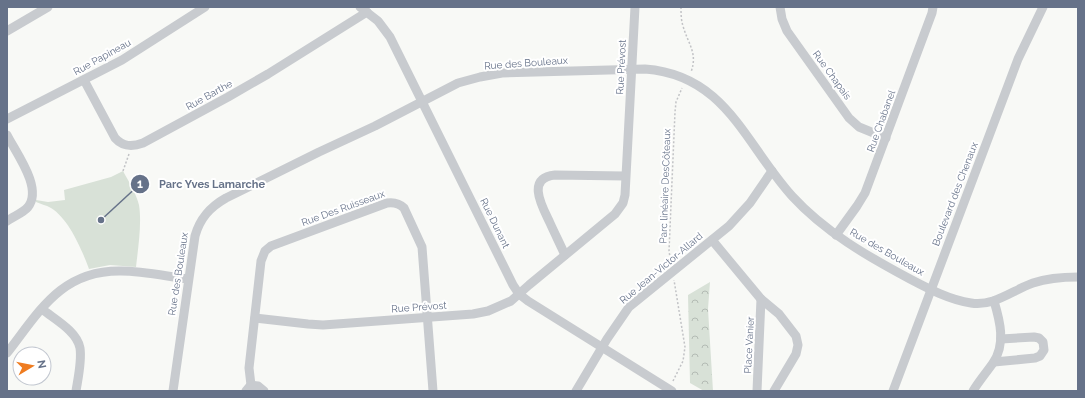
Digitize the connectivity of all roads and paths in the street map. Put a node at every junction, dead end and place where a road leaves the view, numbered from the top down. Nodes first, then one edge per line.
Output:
1 (48, 7) edge
2 (205, 7) edge
3 (635, 7) edge
4 (681, 7) edge
5 (780, 7) edge
6 (933, 7) edge
7 (1043, 7) edge
8 (363, 9) edge
9 (7, 31) edge
10 (632, 69) junction
11 (84, 80) junction
12 (687, 80) junction
13 (422, 102) junction
14 (7, 119) edge
15 (7, 135) edge
16 (886, 138) junction
17 (131, 146) junction
18 (123, 171) dead end
19 (772, 171) junction
20 (625, 176) junction
21 (7, 221) edge
22 (836, 235) junction
23 (712, 240) junction
24 (566, 255) junction
25 (673, 272) junction
26 (1078, 277) edge
27 (188, 279) junction
28 (931, 289) junction
29 (519, 294) junction
30 (761, 300) junction
31 (994, 301) junction
32 (42, 309) junction
33 (255, 318) junction
34 (428, 318) junction
35 (1001, 339) junction
36 (602, 347) junction
37 (7, 353) edge
38 (994, 362) junction
39 (248, 388) edge
40 (670, 390) edge
41 (76, 391) edge
42 (173, 391) edge
43 (264, 391) edge
44 (433, 391) edge
45 (576, 391) edge
46 (757, 391) edge
47 (774, 391) edge
48 (893, 391) edge
49 (973, 391) edge

1 - 9 street
2 - 11 street, Rue Papineau
3 - 10 street, Rue Prévost
4 - 12 path, Parc linéaire DesCôteaux
5 - 16 street, Rue Chapais
6 - 16 street, Rue Chabanel
7 - 28 street, Boulevard des Chenaux
8 - 13 street, Rue Dunant
8 - 17 street, Rue Barthe
10 - 12 street, Rue des Bouleaux
10 - 13 street, Rue des Bouleaux
10 - 20 street, Rue Prévost
11 - 14 street, Rue Papineau
11 - 17 street
12 - 19 street, Rue des Bouleaux
12 - 25 path, Parc linéaire DesCôteaux
13 - 27 street, Rue des Bouleaux
13 - 29 street, Rue Dunant
15 - 21 street
16 - 22 street, Rue Chabanel
17 - 18 path
19 - 22 street, Rue des Bouleaux
19 - 23 street, Rue Jean-Victor-Allard
20 - 24 street, Rue Prévost
20 - 24 street
22 - 28 street, Rue des Bouleaux
23 - 25 street, Rue Jean-Victor-Allard
23 - 30 street
24 - 29 street, Rue Prévost
25 - 36 street, Rue Jean-Victor-Allard
25 - 40 path, Parc linéaire DesCôteaux
26 - 31 street, Rue des Bouleaux
27 - 32 street
27 - 42 street, Rue des Bouleaux
28 - 31 street, Rue des Bouleaux
28 - 48 street, Boulevard des Chenaux
29 - 34 street, Rue Prévost
29 - 36 street, Rue Dunant
30 - 46 street, Place Vanier
30 - 47 street
31 - 35 street
32 - 37 street
32 - 41 street
33 - 34 street, Rue Prévost
33 - 34 street, Rue Des Ruisseaux
33 - 39 street, Rue Des Ruisseaux
34 - 44 street, Rue Des Ruisseaux
35 - 38 street
35 - 38 street
36 - 40 street, Rue Dunant
36 - 45 street, Rue Jean-Victor-Allard
38 - 49 street
39 - 43 street, Rue Des Ruisseaux

